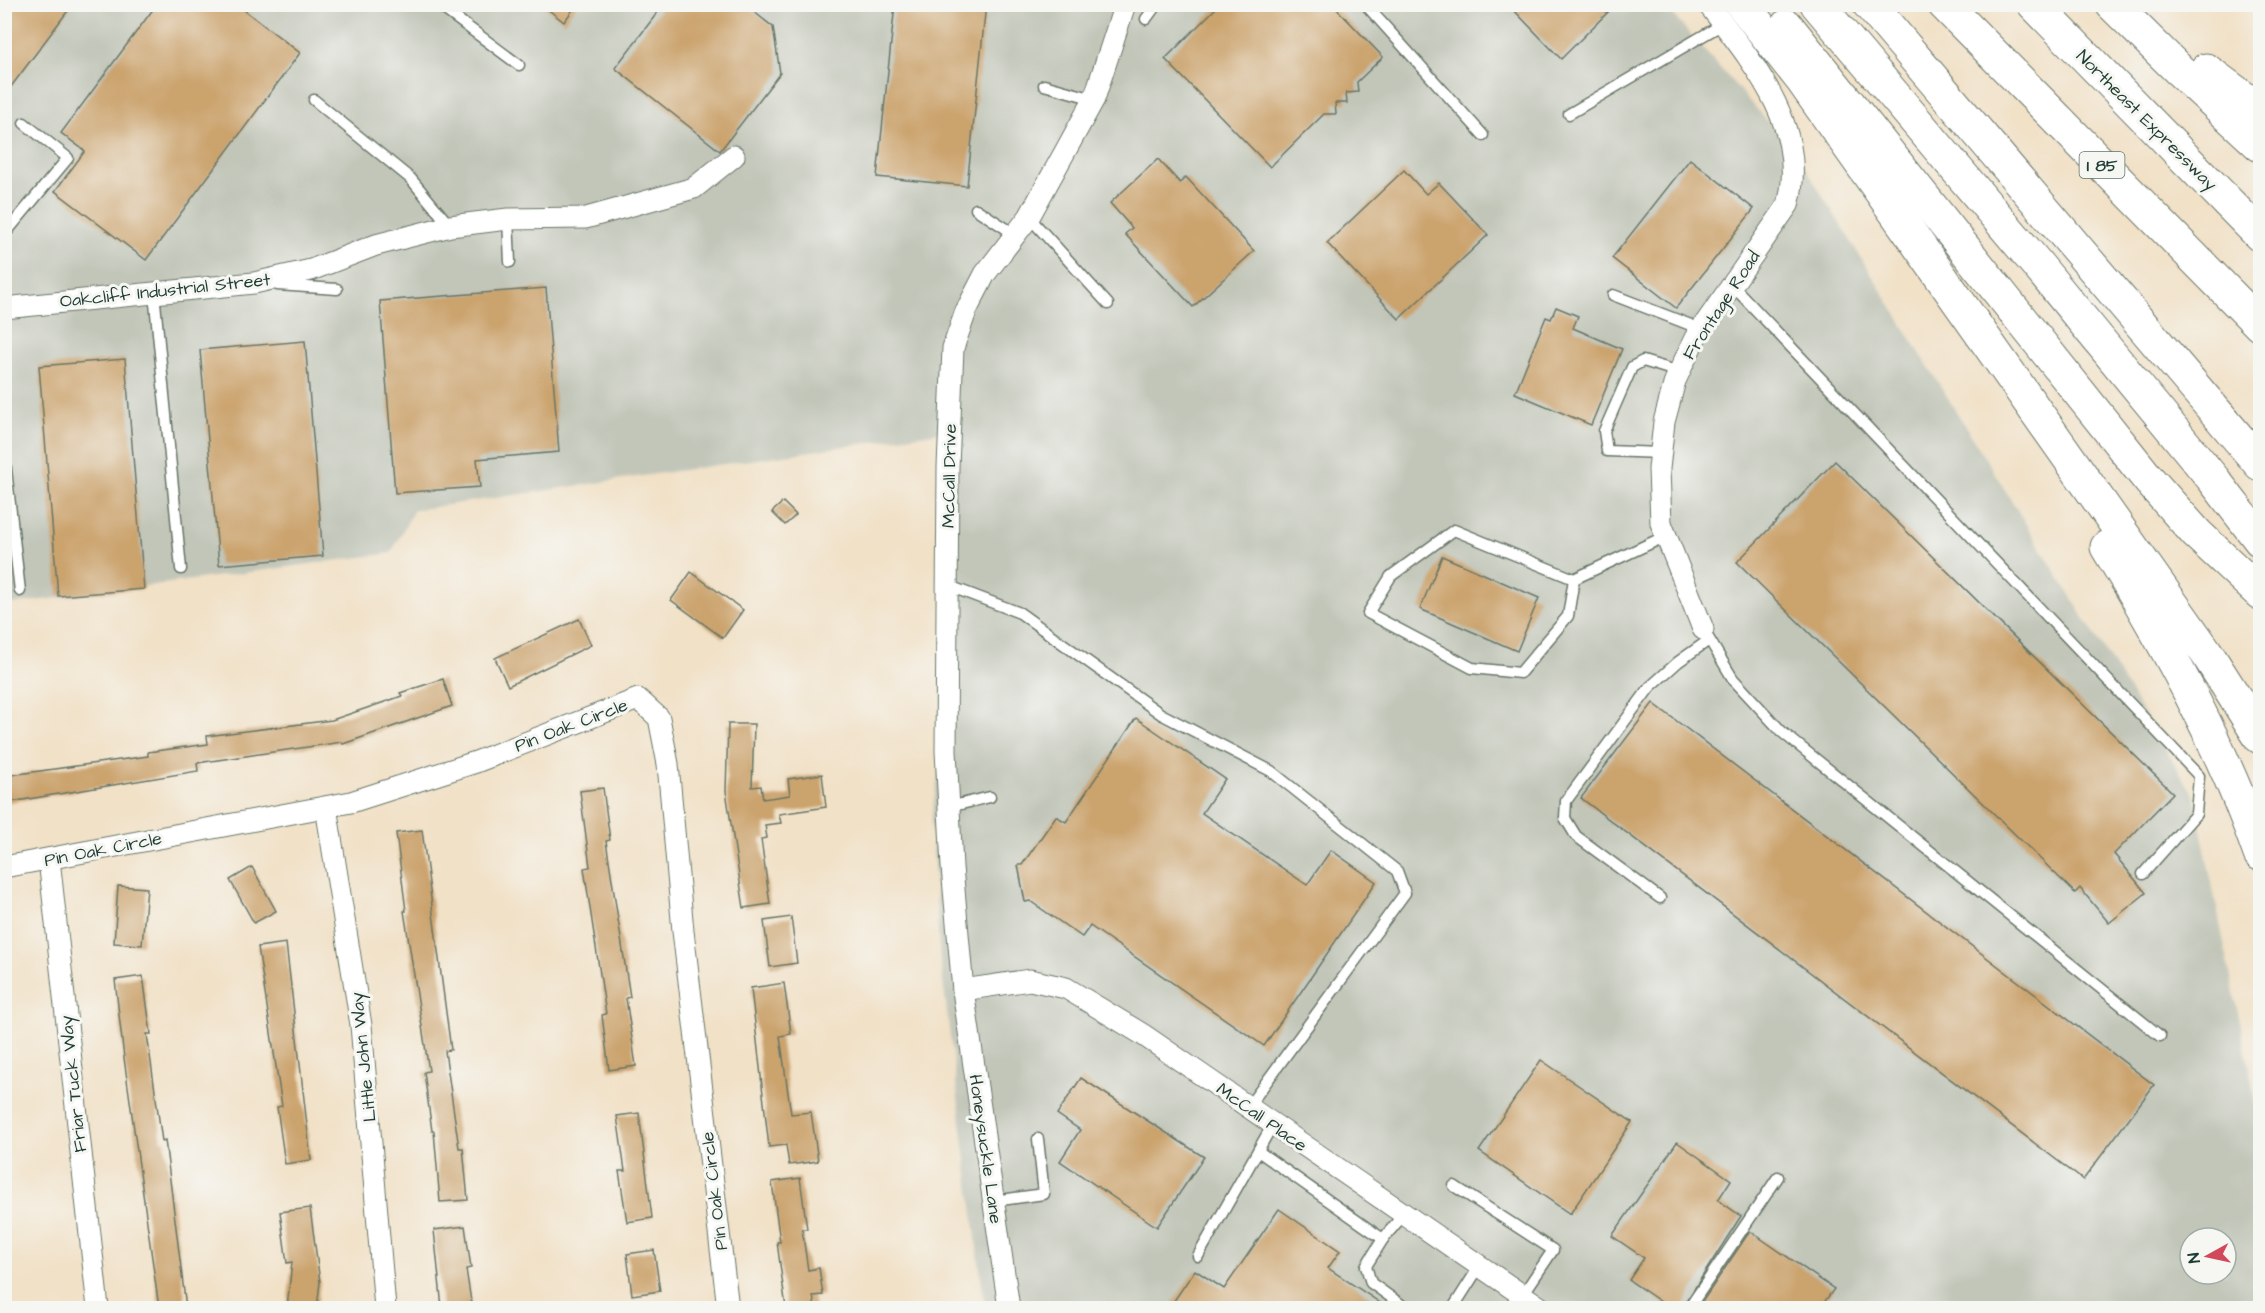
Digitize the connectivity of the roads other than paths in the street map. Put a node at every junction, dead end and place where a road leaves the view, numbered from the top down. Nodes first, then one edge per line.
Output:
1 (437, 4) edge
2 (1125, 4) edge
3 (1157, 4) edge
4 (1365, 4) edge
5 (1708, 4) edge
6 (1769, 4) edge
7 (1816, 4) edge
8 (1869, 4) edge
9 (1944, 4) edge
10 (2034, 4) edge
11 (2112, 4) edge
12 (2122, 4) edge
13 (1733, 14) edge
14 (1146, 19) dead end
15 (519, 65) dead end
16 (1044, 85) dead end
17 (1094, 99) junction
18 (314, 100) dead end
19 (2260, 110) edge
20 (1569, 114) dead end
21 (24, 123) dead end
22 (1483, 135) dead end
23 (2260, 145) edge
24 (734, 156) dead end
25 (976, 209) dead end
26 (1029, 218) junction
27 (508, 219) junction
28 (450, 226) junction
29 (4, 235) edge
30 (1016, 235) junction
31 (2260, 235) edge
32 (510, 262) dead end
33 (254, 283) junction
34 (1732, 285) junction
35 (336, 289) dead end
36 (154, 292) junction
37 (1613, 295) dead end
38 (1108, 304) dead end
39 (4, 308) edge
40 (2260, 325) edge
41 (1701, 329) junction
42 (1984, 339) junction
43 (1678, 372) junction
44 (4, 452) edge
45 (1661, 453) junction
46 (2260, 464) edge
47 (1666, 536) junction
48 (2260, 540) edge
49 (181, 569) dead end
50 (1574, 579) junction
51 (948, 586) junction
52 (2256, 589) edge
53 (20, 591) dead end
54 (1706, 634) junction
55 (2260, 736) edge
56 (990, 797) dead end
57 (326, 807) junction
58 (949, 807) junction
59 (2260, 854) edge
60 (49, 859) junction
61 (4, 867) edge
62 (2143, 874) dead end
63 (1660, 898) dead end
64 (963, 990) junction
65 (2160, 1036) dead end
66 (1248, 1107) junction
67 (1273, 1124) junction
68 (1038, 1139) dead end
69 (1258, 1151) junction
70 (1778, 1177) dead end
71 (1454, 1186) dead end
72 (994, 1201) junction
73 (1403, 1215) junction
74 (1383, 1239) junction
75 (1198, 1256) dead end
76 (1479, 1267) junction
77 (1522, 1296) junction
78 (98, 1308) edge
79 (385, 1308) edge
80 (728, 1308) edge
81 (1009, 1308) edge
82 (1406, 1308) edge
83 (1453, 1308) edge
84 (1541, 1308) edge
85 (1689, 1308) edge

1 - 15 lane
2 - 17 street, McCall Drive
3 - 14 lane
4 - 22 lane
5 - 13 street, Frontage Road
6 - 52 highway
7 - 48 highway
8 - 46 highway
9 - 40 highway, I 85
10 - 31 highway, Northeast Expressway
11 - 23 highway
12 - 19 highway
13 - 20 lane
13 - 34 street, Frontage Road
13 - 42 highway
16 - 17 lane
17 - 26 street, McCall Drive
18 - 28 lane
21 - 29 lane
24 - 27 street, Oakcliff Industrial Street
25 - 30 lane
26 - 30 street, McCall Drive
26 - 38 lane
27 - 28 street, Oakcliff Industrial Street
27 - 32 lane
28 - 33 street, Oakcliff Industrial Street
30 - 51 street, McCall Drive
33 - 35 lane
33 - 36 street, Oakcliff Industrial Street
34 - 41 street, Frontage Road
34 - 62 lane
36 - 39 street, Oakcliff Industrial Street
36 - 49 lane
37 - 41 lane
41 - 43 street, Frontage Road
42 - 55 highway
42 - 59 highway
43 - 45 street, Frontage Road
43 - 45 lane
44 - 53 lane
45 - 47 street, Frontage Road
47 - 50 lane
47 - 54 street, Frontage Road
50 - 50 lane
51 - 58 street, McCall Drive
51 - 66 lane
54 - 63 lane
54 - 65 lane
56 - 58 lane
57 - 60 street, Pin Oak Circle
57 - 79 street, Little John Way
57 - 80 street, Pin Oak Circle
58 - 64 street, McCall Drive
60 - 61 street, Pin Oak Circle
60 - 78 street, Friar Tuck Way
64 - 66 street, McCall Place
64 - 72 street, Honeysuckle Lane
66 - 67 street, McCall Place
67 - 69 lane
67 - 73 street, McCall Place
68 - 72 lane
69 - 74 lane
69 - 75 lane
70 - 85 lane
71 - 77 lane
72 - 81 street, Honeysuckle Lane
73 - 74 lane
73 - 76 street, McCall Place
74 - 82 lane
76 - 77 street, McCall Place
76 - 83 lane
77 - 84 street, McCall Place

